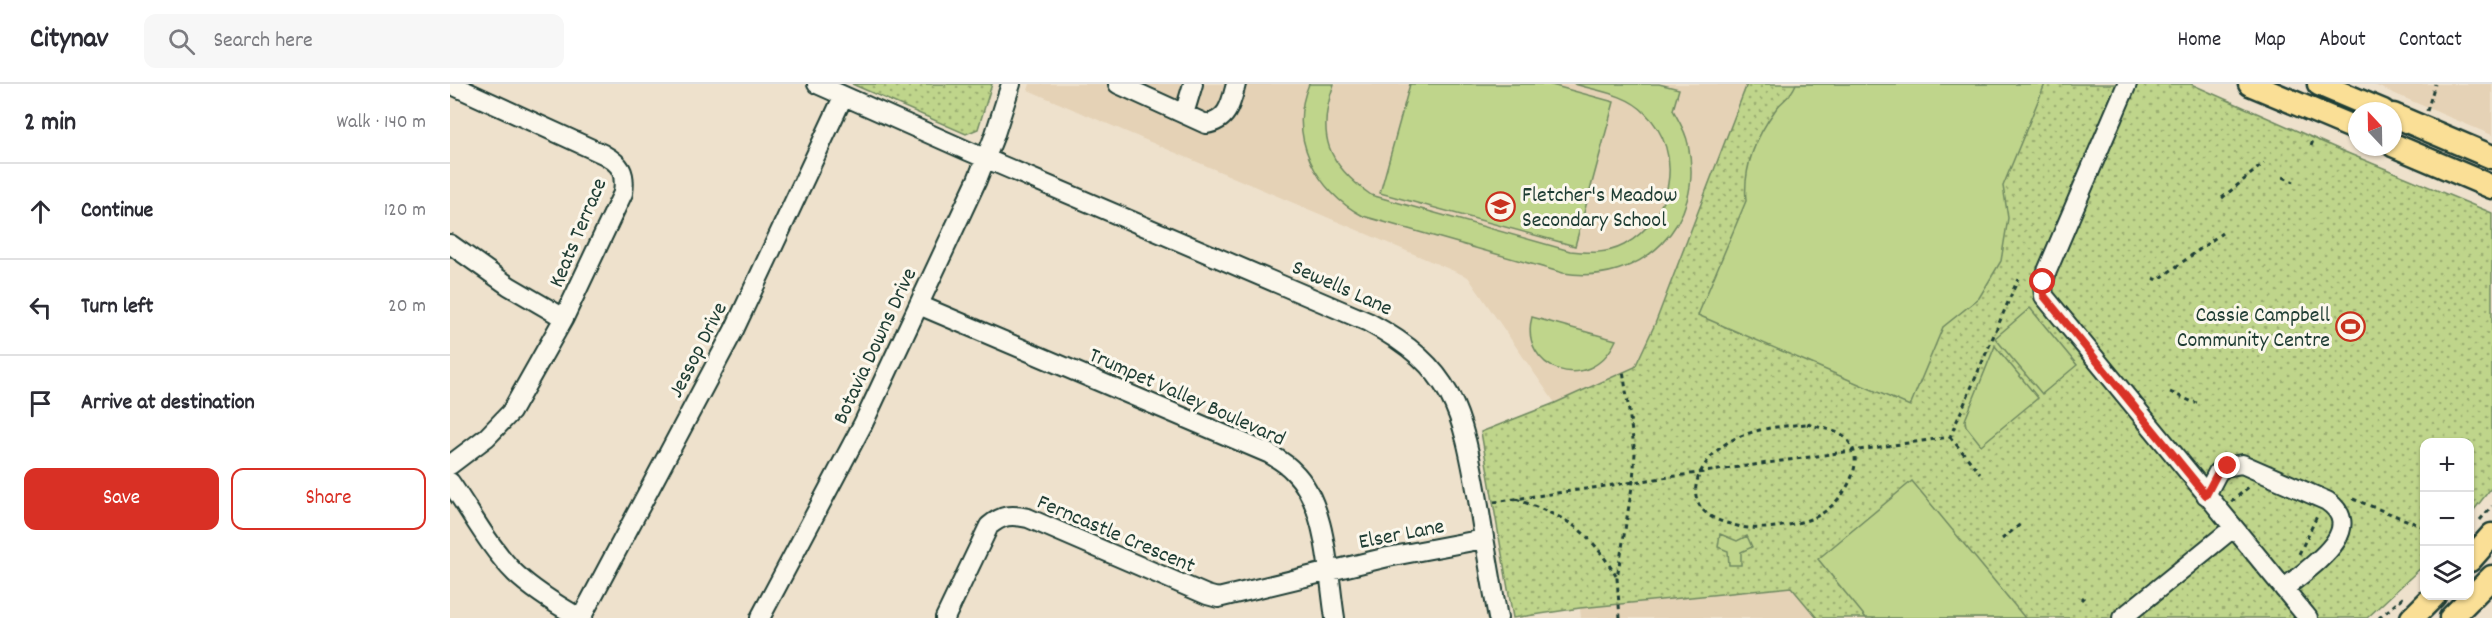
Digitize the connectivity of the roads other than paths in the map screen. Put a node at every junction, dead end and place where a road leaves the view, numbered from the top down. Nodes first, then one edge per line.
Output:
1 (450, 84) edge
2 (817, 84) edge
3 (1011, 84) edge
4 (1118, 84) edge
5 (1192, 84) edge
6 (1236, 84) edge
7 (2127, 84) edge
8 (2250, 84) edge
9 (2320, 84) edge
10 (1145, 90) edge
11 (843, 97) junction
12 (2362, 102) edge
13 (1184, 114) junction
14 (2402, 119) edge
15 (2348, 125) edge
16 (2402, 149) edge
17 (2492, 157) edge
18 (986, 159) junction
19 (2492, 187) edge
20 (450, 244) edge
21 (919, 304) junction
22 (564, 318) junction
23 (450, 465) edge
24 (450, 482) edge
25 (2206, 495) junction
26 (2233, 528) junction
27 (2492, 535) edge
28 (1484, 540) junction
29 (2474, 555) edge
30 (1328, 572) junction
31 (2492, 577) edge
32 (2284, 589) junction
33 (2430, 600) edge
34 (580, 618) edge
35 (760, 618) edge
36 (945, 618) edge
37 (1335, 618) edge
38 (1498, 618) edge
39 (2122, 618) edge
40 (2308, 618) edge
41 (2412, 618) edge
42 (2451, 618) edge

1 - 22 street, Keats Terrace
2 - 11 street, Sewells Lane
3 - 18 street, Botavia Downs Drive
4 - 10 street
5 - 13 street
6 - 13 street
7 - 25 street
8 - 15 main road
9 - 12 main road
10 - 13 street
11 - 18 street, Sewells Lane
11 - 34 street, Jessop Drive
14 - 17 main road
16 - 19 main road
18 - 21 street, Botavia Downs Drive
18 - 28 street, Sewells Lane
20 - 22 street
21 - 30 street, Trumpet Valley Boulevard
21 - 35 street, Botavia Downs Drive
22 - 23 street, Keats Terrace
24 - 34 street
25 - 26 street
25 - 32 street
26 - 32 street
26 - 39 street
27 - 29 main road
28 - 30 street, Elser Lane
28 - 38 street, Sewells Lane
30 - 36 street, Ferncastle Crescent
30 - 37 street, Trumpet Valley Boulevard
31 - 42 main road
32 - 40 street
33 - 41 main road

